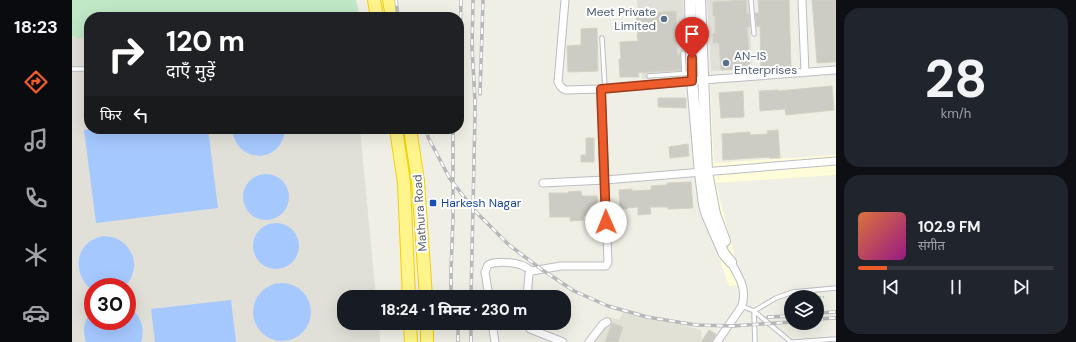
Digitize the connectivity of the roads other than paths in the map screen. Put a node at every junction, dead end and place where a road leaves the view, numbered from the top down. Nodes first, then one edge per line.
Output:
1 (374, 0) edge
2 (390, 0) edge
3 (565, 0) edge
4 (690, 0) edge
5 (700, 0) edge
6 (751, 0) edge
7 (802, 0) edge
8 (376, 12) edge
9 (391, 12) edge
10 (754, 34) dead end
11 (602, 38) dead end
12 (683, 53) dead end
13 (72, 69) edge
14 (84, 69) edge
15 (836, 70) edge
16 (805, 72) junction
17 (650, 76) dead end
18 (690, 76) junction
19 (704, 80) junction
20 (603, 89) junction
21 (397, 134) edge
22 (411, 134) edge
23 (836, 161) edge
24 (703, 172) junction
25 (605, 180) junction
26 (543, 183) dead end
27 (731, 262) joint
28 (532, 271) junction
29 (836, 288) edge
30 (409, 290) edge
31 (426, 290) edge
32 (488, 290) edge
33 (528, 290) edge
34 (742, 306) junction
35 (754, 311) junction
36 (607, 322) dead end
37 (410, 330) edge
38 (427, 330) edge
39 (493, 330) edge
40 (532, 330) edge
41 (836, 339) edge
42 (560, 341) edge
43 (411, 342) edge
44 (427, 342) edge
45 (495, 342) edge
46 (589, 342) edge
47 (718, 342) edge
48 (755, 342) edge
49 (792, 342) edge

1 - 8 highway
2 - 9 highway
3 - 20 street
4 - 18 street
5 - 19 street
6 - 10 lane
7 - 16 street
11 - 20 lane
12 - 18 lane
13 - 14 lane
15 - 16 street
16 - 19 street
17 - 18 lane
18 - 19 street
18 - 20 street
18 - 24 street
19 - 24 street
20 - 25 street
21 - 30 highway, Mathura Road
22 - 31 highway, Mathura Road
23 - 24 street
24 - 25 street
24 - 27 street
25 - 26 street
25 - 28 street
27 - 34 street
28 - 32 street
28 - 33 street
29 - 35 lane
34 - 35 lane
34 - 47 street
35 - 48 lane
35 - 49 lane
36 - 46 street
37 - 43 highway
38 - 44 highway
39 - 45 street
40 - 42 street
41 - 49 lane

